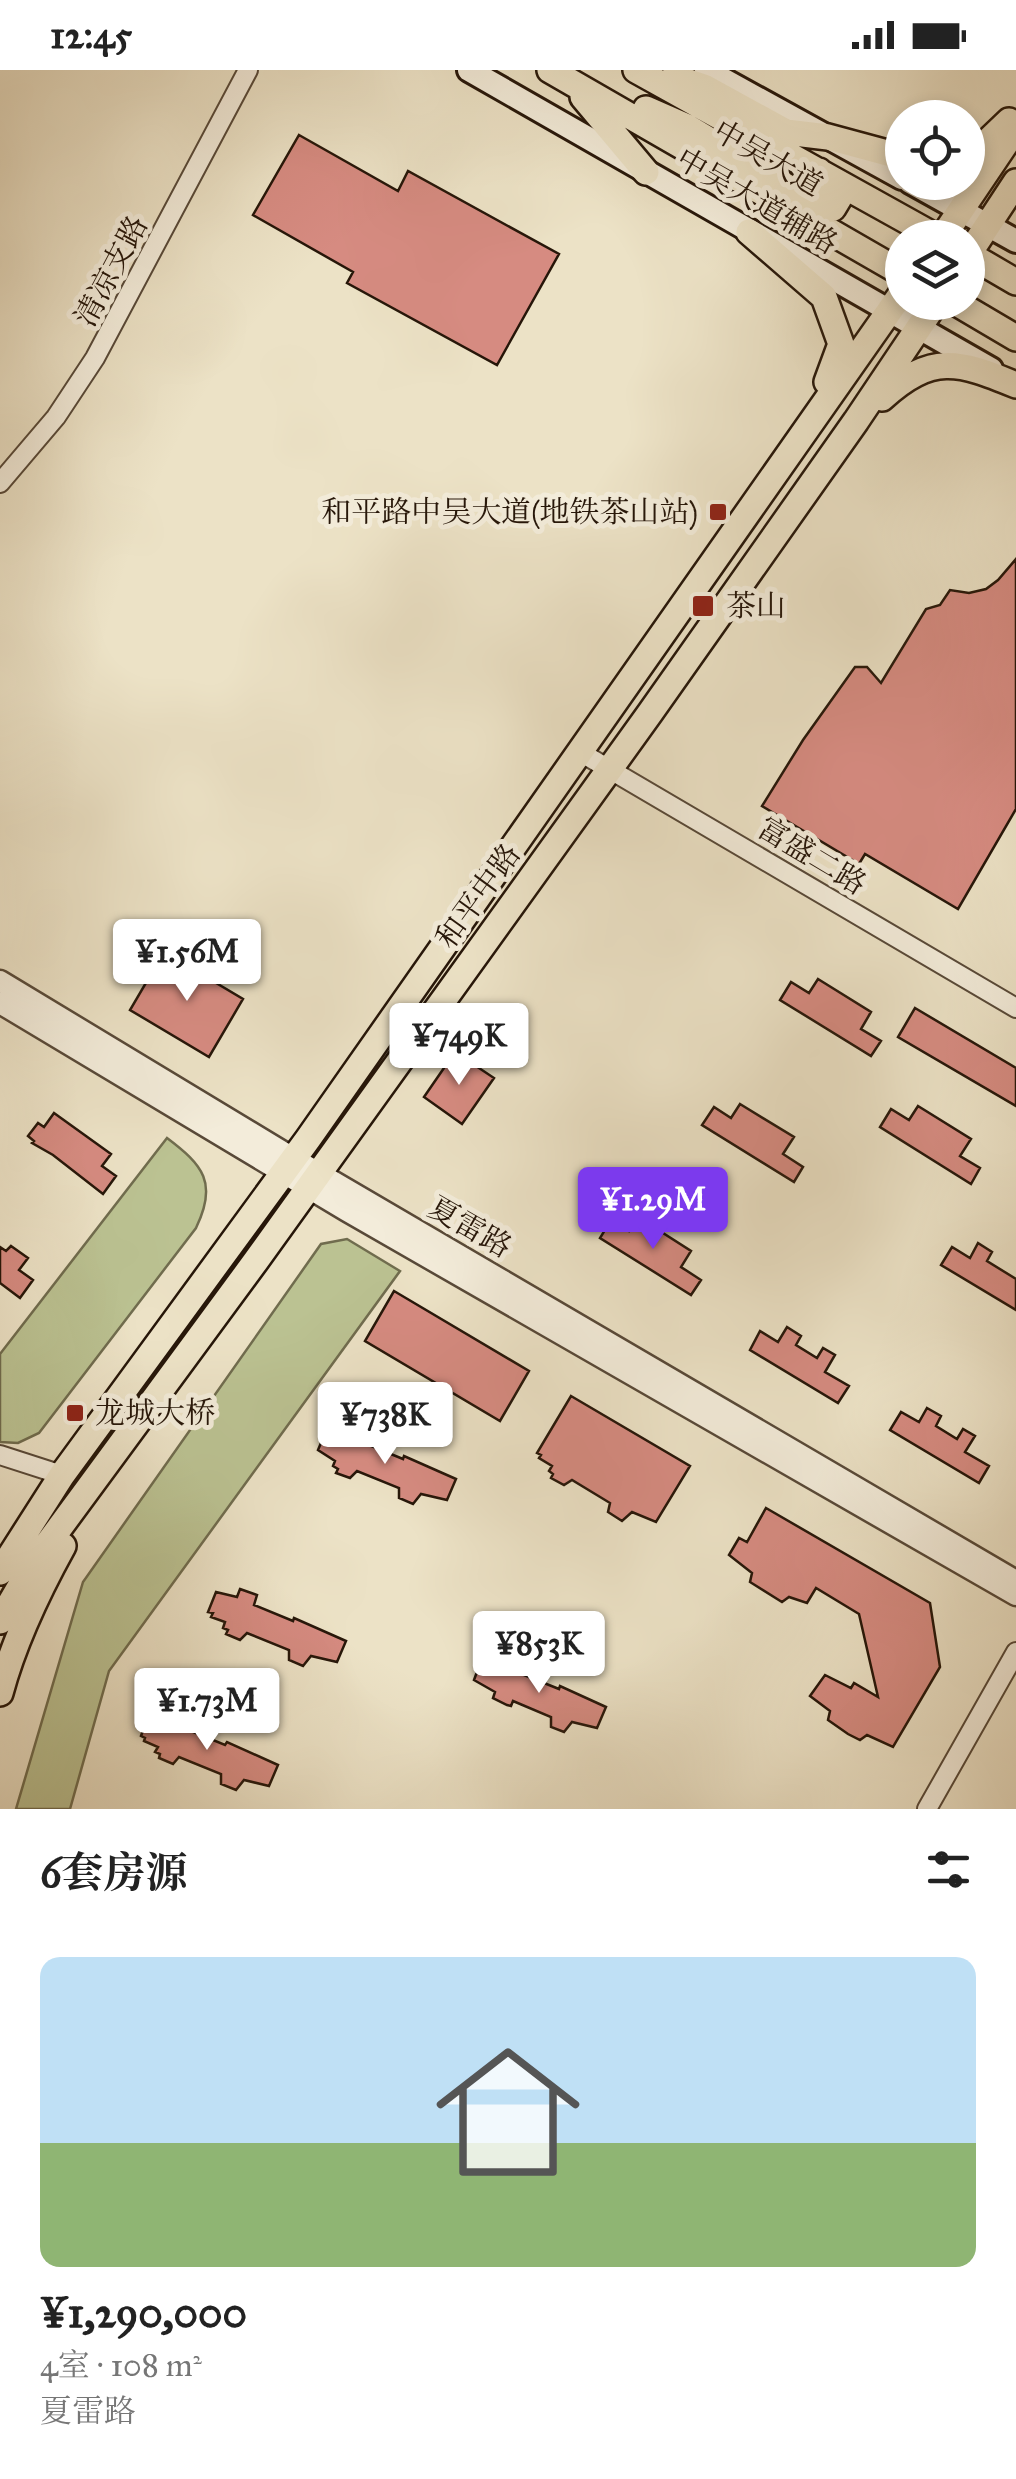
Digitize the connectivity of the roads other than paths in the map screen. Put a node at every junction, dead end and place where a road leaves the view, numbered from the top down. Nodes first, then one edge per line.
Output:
1 (248, 70) edge
2 (469, 70) edge
3 (619, 70) edge
4 (636, 70) edge
5 (650, 70) edge
6 (706, 70) edge
7 (560, 74) edge
8 (690, 100) junction
9 (1016, 114) edge
10 (1016, 128) edge
11 (828, 137) junction
12 (985, 143) edge
13 (885, 152) edge
14 (885, 169) edge
15 (819, 171) junction
16 (646, 172) junction
17 (1016, 182) edge
18 (942, 200) edge
19 (961, 211) junction
20 (907, 220) edge
21 (954, 220) edge
22 (987, 225) junction
23 (985, 228) edge
24 (750, 232) junction
25 (1016, 241) edge
26 (885, 263) edge
27 (985, 265) edge
28 (1016, 282) edge
29 (885, 297) edge
30 (1016, 316) edge
31 (885, 317) edge
32 (911, 320) edge
33 (924, 320) edge
34 (985, 320) edge
35 (1016, 324) edge
36 (918, 328) junction
37 (1016, 338) edge
38 (971, 358) junction
39 (1016, 366) edge
40 (1016, 384) edge
41 (856, 421) junction
42 (792, 448) junction
43 (0, 483) edge
44 (580, 752) junction
45 (610, 769) junction
46 (0, 981) edge
47 (0, 1003) edge
48 (1016, 1008) edge
49 (287, 1165) junction
50 (314, 1180) junction
51 (0, 1455) edge
52 (110, 1460) junction
53 (62, 1474) junction
54 (0, 1546) edge
55 (0, 1572) edge
56 (1016, 1581) edge
57 (1016, 1595) edge
58 (0, 1621) edge
59 (1016, 1652) edge
60 (0, 1693) edge
61 (927, 1809) edge

1 - 43 street, 清凉支路
2 - 16 main road, 中吴大道辅路
3 - 8 main road
4 - 8 main road, 中吴大道
5 - 11 main road
6 - 11 main road
7 - 15 main road
7 - 16 main road
7 - 26 main road, 中吴大道
8 - 15 main road, 中吴大道
9 - 12 main road
10 - 19 main road
11 - 13 main road
11 - 14 main road
15 - 20 main road, 中吴大道
16 - 24 main road, 中吴大道辅路
17 - 22 main road
18 - 19 main road
19 - 21 main road
19 - 22 main road
22 - 23 main road
22 - 25 main road
24 - 29 main road, 中吴大道辅路
24 - 42 main road
27 - 28 main road
30 - 35 main road
31 - 42 main road, 和平中路
32 - 36 main road, 中吴大道辅路
33 - 36 main road, 和平中路
34 - 37 main road
36 - 38 main road, 中吴大道辅路
36 - 41 main road, 和平中路
38 - 39 main road
38 - 40 main road, 中吴大道辅路
40 - 41 main road
41 - 45 main road, 和平中路
42 - 44 main road, 和平中路
44 - 45 street, 富盛二路
44 - 49 main road, 和平中路
45 - 48 street, 富盛二路
45 - 50 main road, 和平中路
46 - 49 street, 夏雷路
47 - 49 street, 夏雷路
49 - 50 street, 夏雷路
49 - 53 main road, 和平中路
50 - 52 main road, 和平中路
50 - 56 street, 夏雷路
50 - 57 street, 夏雷路
51 - 53 street
52 - 58 main road, 和平中路
52 - 60 main road
53 - 54 main road
53 - 55 main road, 和平中路
59 - 61 street

